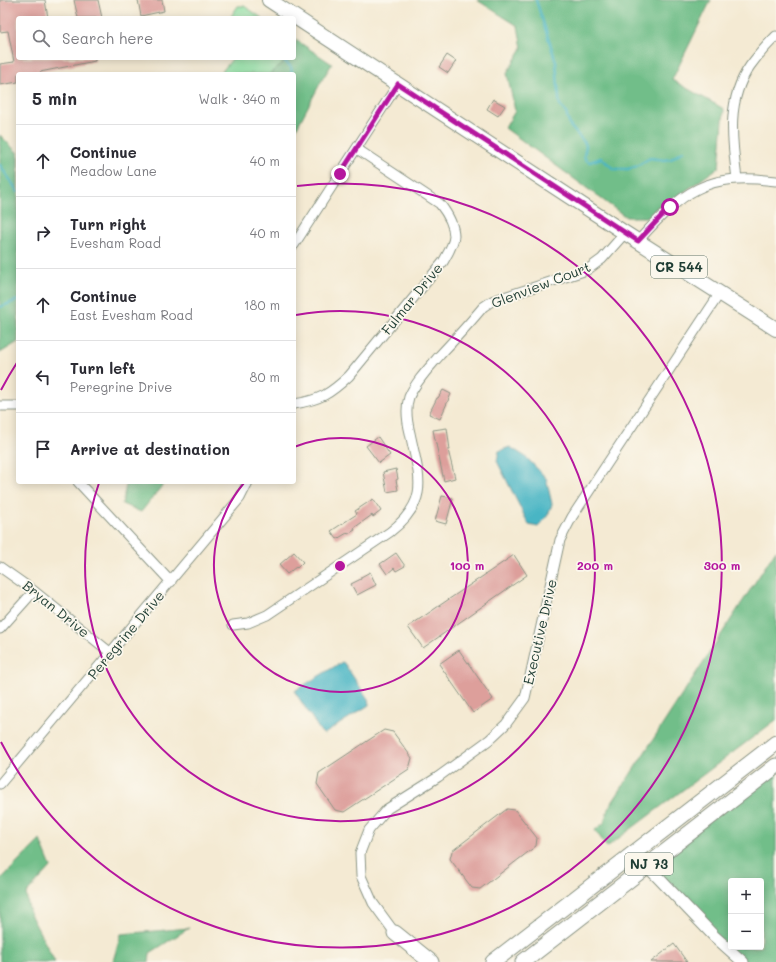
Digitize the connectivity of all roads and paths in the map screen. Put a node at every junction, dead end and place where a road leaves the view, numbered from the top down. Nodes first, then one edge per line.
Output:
1 (269, 0) edge
2 (294, 16) edge
3 (296, 18) edge
4 (775, 40) edge
5 (398, 84) junction
6 (356, 149) junction
7 (737, 179) junction
8 (776, 182) edge
9 (625, 233) junction
10 (638, 241) junction
11 (296, 242) edge
12 (720, 294) junction
13 (776, 329) edge
14 (296, 404) edge
15 (0, 406) edge
16 (16, 406) edge
17 (80, 484) edge
18 (247, 484) edge
19 (0, 567) edge
20 (171, 582) junction
21 (34, 591) junction
22 (233, 625) dead end
23 (0, 629) edge
24 (111, 653) junction
25 (776, 743) edge
26 (776, 766) edge
27 (1, 780) edge
28 (660, 833) junction
29 (646, 866) junction
30 (396, 933) junction
31 (414, 962) edge
32 (431, 962) edge
33 (493, 962) edge
34 (523, 962) edge
35 (743, 962) edge

1 - 2 main road, CR 544
3 - 5 main road, CR 544
4 - 7 street
5 - 6 street
5 - 9 main road, CR 544
6 - 11 street
6 - 14 street, Fulmar Drive
7 - 8 street
7 - 10 street
9 - 10 main road, CR 544
9 - 22 street, Glenview Court
10 - 12 main road, CR 544
12 - 13 main road, CR 544
12 - 30 street, Executive Drive
15 - 16 street
17 - 20 street
18 - 20 street, Peregrine Drive
19 - 21 street, Bryan Drive
20 - 24 street, Peregrine Drive
21 - 23 street
21 - 24 street, Bryan Drive
24 - 27 street, Peregrine Drive
25 - 28 highway, NJ 73
26 - 29 highway, NJ 73
28 - 29 highway
28 - 33 highway, NJ 73
29 - 34 highway, NJ 73
29 - 35 street
30 - 31 highway
30 - 32 highway

